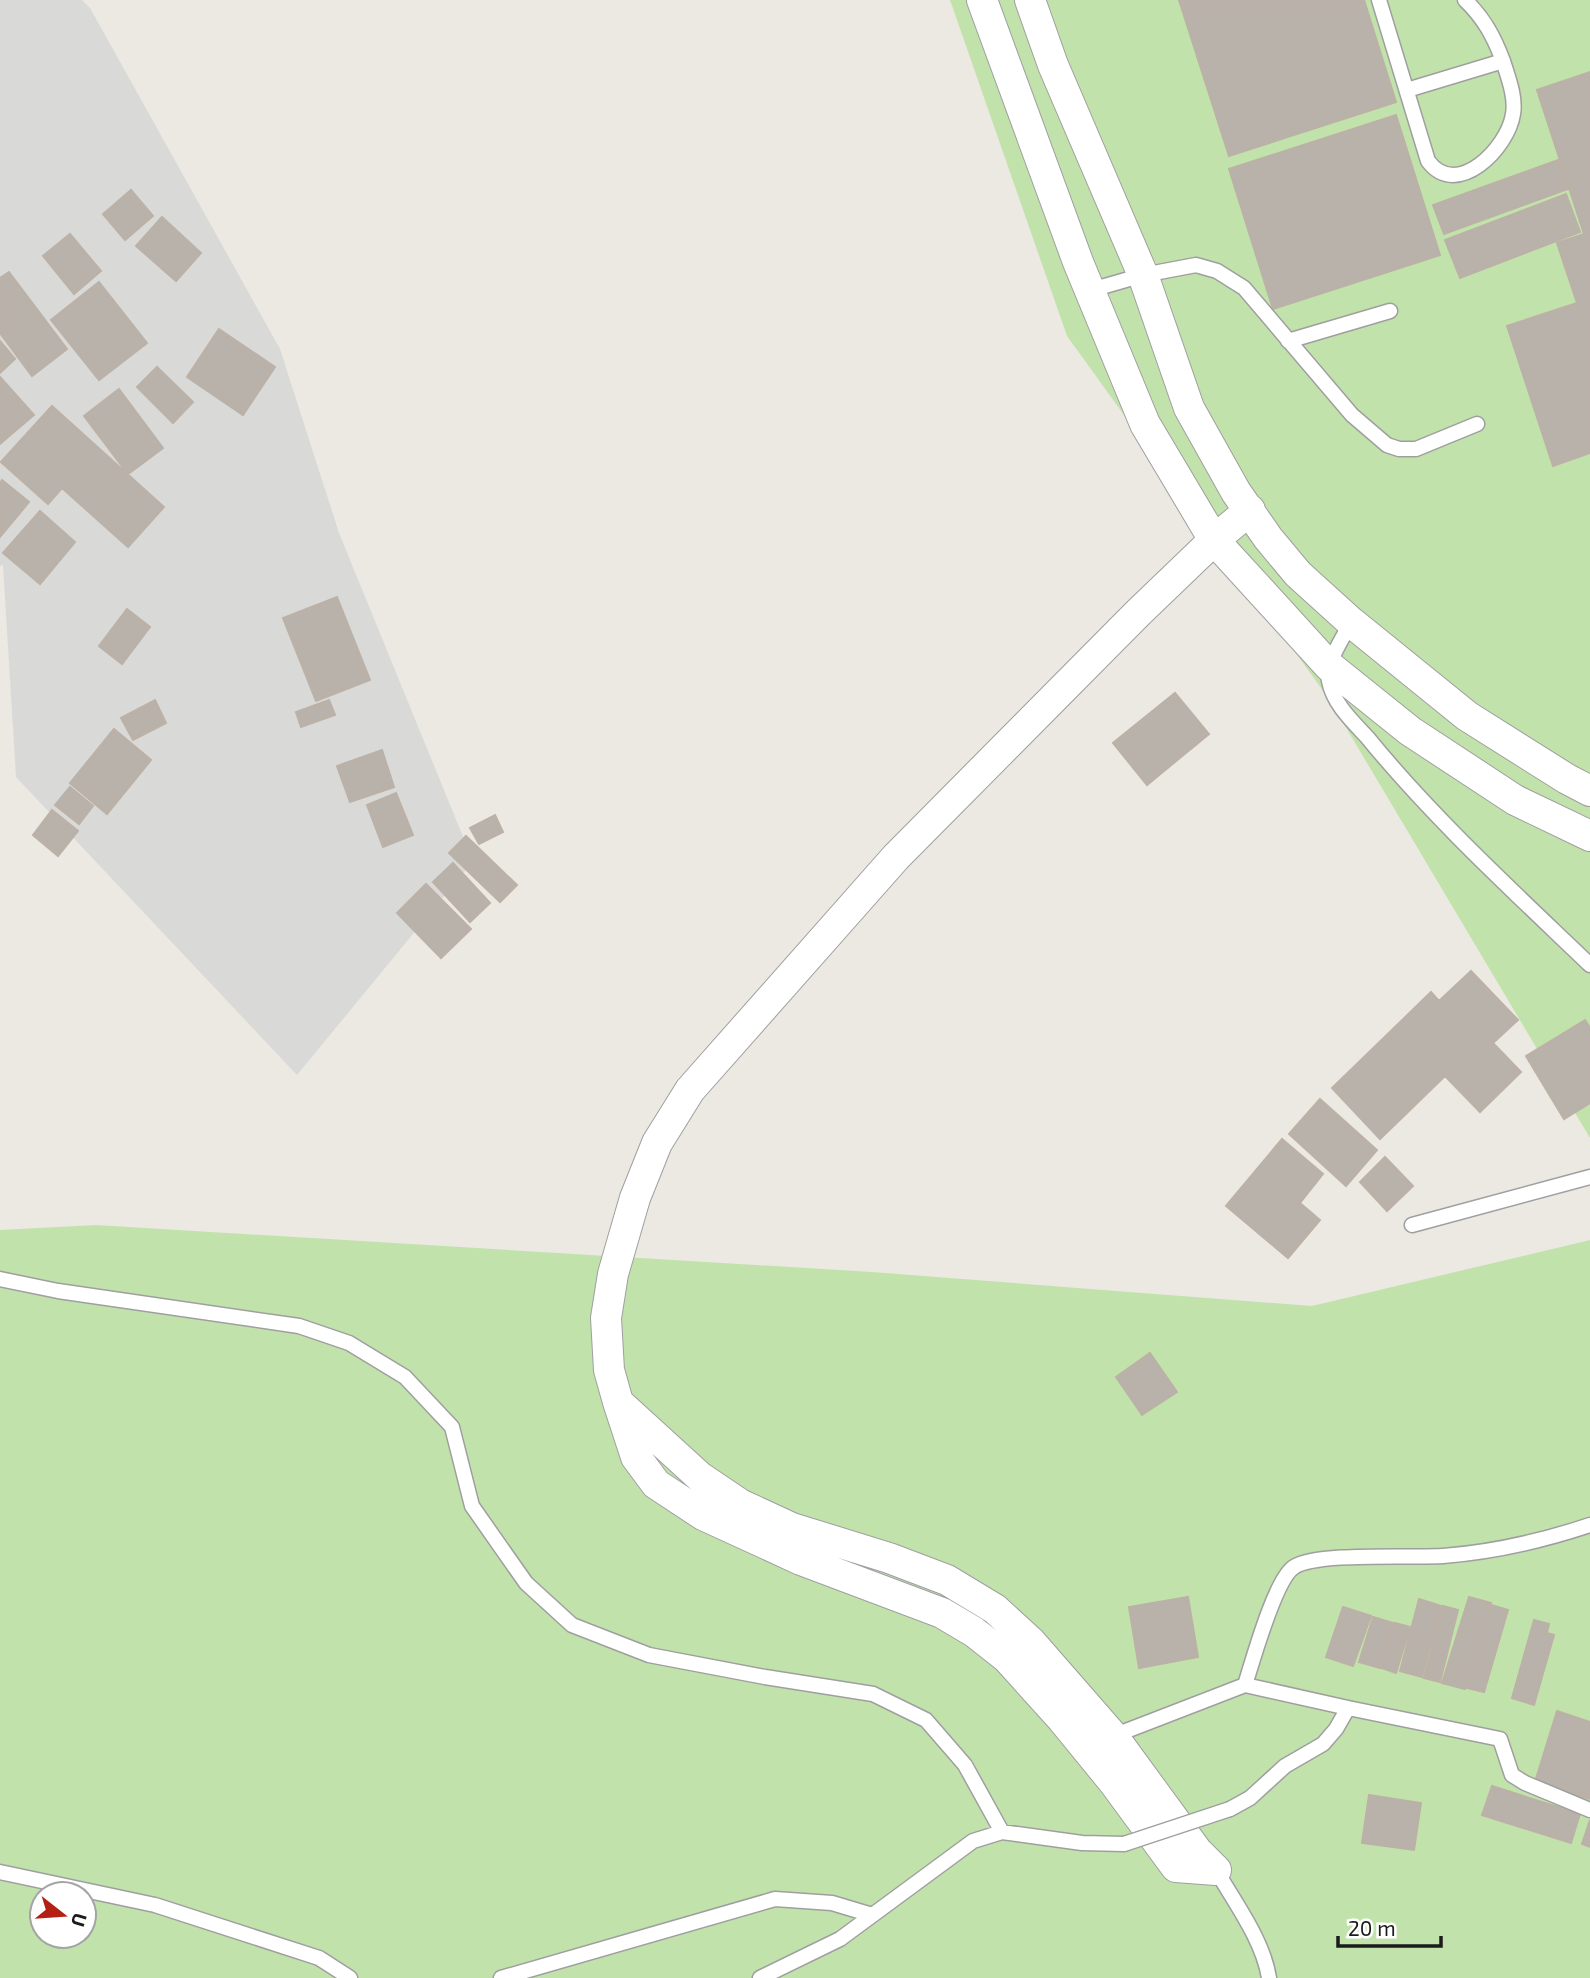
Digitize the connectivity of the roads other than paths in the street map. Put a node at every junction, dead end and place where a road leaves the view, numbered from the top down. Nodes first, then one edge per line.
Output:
1 (982, 0) edge
2 (1030, 0) edge
3 (1379, 0) edge
4 (1465, 0) edge
5 (1503, 61) junction
6 (1407, 90) junction
7 (1143, 275) junction
8 (1091, 290) junction
9 (1390, 311) dead end
10 (1288, 341) junction
11 (1477, 424) dead end
12 (1250, 510) junction
13 (1214, 540) junction
14 (1351, 622) junction
15 (1329, 666) junction
16 (1590, 791) edge
17 (1590, 836) edge
18 (1590, 965) edge
19 (1590, 1177) edge
20 (1412, 1226) dead end
21 (0, 1279) edge
22 (618, 1402) junction
23 (1590, 1525) edge
24 (1245, 1685) junction
25 (1348, 1708) junction
26 (1113, 1736) junction
27 (1590, 1810) edge
28 (1002, 1832) junction
29 (1216, 1870) junction
30 (0, 1872) edge
31 (872, 1915) junction
32 (350, 1978) edge
33 (501, 1978) edge
34 (760, 1978) edge
35 (1269, 1978) edge

1 - 8 street
2 - 7 street
3 - 6 lane
4 - 5 lane
5 - 6 lane
5 - 6 lane
7 - 8 lane
7 - 10 lane
7 - 12 street
8 - 13 street
9 - 10 lane
10 - 11 lane
12 - 13 street
12 - 14 street
13 - 15 street
13 - 22 street
14 - 15 lane
14 - 16 street
15 - 17 street
15 - 18 lane
19 - 20 lane
21 - 28 lane
22 - 26 street
22 - 29 street
23 - 24 lane
24 - 25 lane
24 - 26 lane
25 - 27 lane
25 - 28 lane, bridge
26 - 29 street
28 - 31 lane
29 - 35 lane
30 - 32 lane
31 - 33 lane
31 - 34 lane

